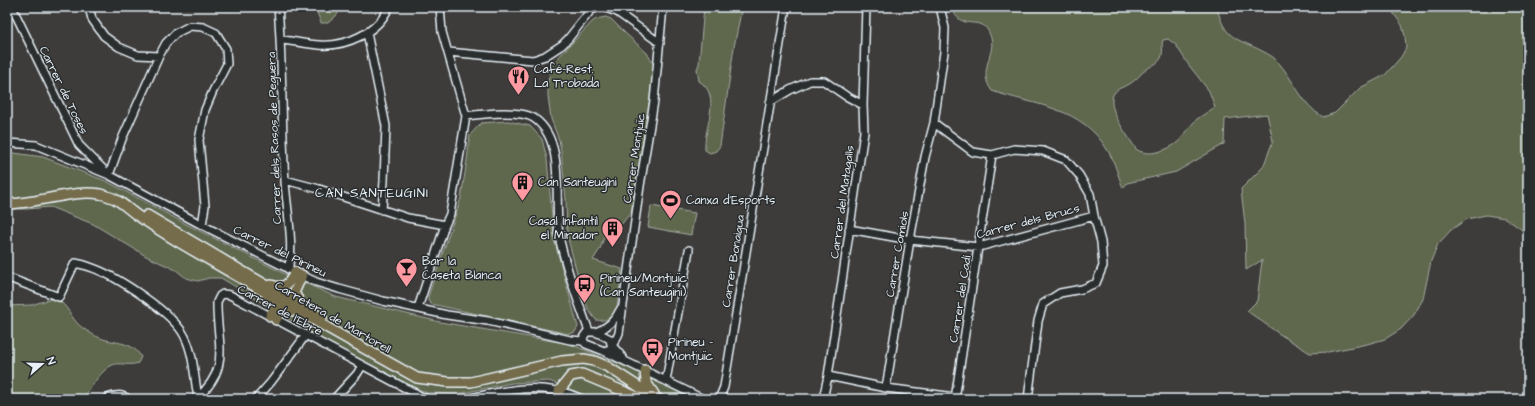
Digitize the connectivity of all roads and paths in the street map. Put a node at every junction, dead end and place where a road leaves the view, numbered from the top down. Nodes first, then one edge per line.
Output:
1 (12, 7) edge
2 (89, 7) edge
3 (278, 7) edge
4 (389, 7) edge
5 (440, 7) edge
6 (600, 7) edge
7 (603, 7) edge
8 (663, 7) edge
9 (786, 7) edge
10 (866, 7) edge
11 (940, 7) edge
12 (367, 33) junction
13 (281, 40) junction
14 (660, 43) junction
15 (448, 52) junction
16 (159, 56) junction
17 (770, 102) junction
18 (863, 105) junction
19 (466, 116) junction
20 (934, 123) junction
21 (7, 143) edge
22 (992, 155) junction
23 (109, 175) junction
24 (285, 180) junction
25 (7, 204) edge
26 (382, 210) junction
27 (1094, 216) junction
28 (202, 225) junction
29 (445, 225) junction
30 (849, 229) junction
31 (910, 240) junction
32 (979, 247) junction
33 (689, 250) dead end
34 (295, 272) junction
35 (7, 280) edge
36 (263, 287) junction
37 (622, 304) junction
38 (279, 306) junction
39 (418, 308) junction
40 (302, 310) junction
41 (320, 317) junction
42 (273, 318) junction
43 (593, 331) junction
44 (306, 336) junction
45 (583, 341) junction
46 (611, 344) junction
47 (604, 351) junction
48 (626, 361) junction
49 (362, 366) junction
50 (645, 370) junction
51 (828, 376) junction
52 (430, 379) junction
53 (666, 381) junction
54 (886, 388) junction
55 (499, 395) edge
56 (558, 395) edge
57 (197, 398) edge
58 (339, 398) edge
59 (658, 398) edge
60 (955, 398) edge
61 (106, 399) edge
62 (128, 399) edge
63 (256, 399) edge
64 (426, 399) edge
65 (466, 399) edge
66 (582, 399) edge
67 (642, 399) edge
68 (703, 399) edge
69 (719, 399) edge
70 (823, 399) edge
71 (1028, 399) edge

1 - 23 street, Carrer de Toses
2 - 16 street
3 - 13 street, Carrer dels Rasos de Peguera
4 - 12 street
5 - 15 street
6 - 15 street
7 - 14 street
8 - 14 street, Carrer Montjuïc
9 - 17 street, Carrer Bonaigua
10 - 18 street, Carrer del Matagalls
11 - 20 street
12 - 13 street
12 - 26 street
13 - 24 street, Carrer dels Rasos de Peguera
14 - 37 street, Carrer Montjuïc
15 - 19 street
16 - 23 street
16 - 28 street
17 - 18 street
17 - 69 street, Carrer Bonaigua
18 - 30 street, Carrer del Matagalls
19 - 29 street
19 - 43 street
20 - 22 street
20 - 31 street, Carrer Comiols
21 - 23 street, Carrer del Pirineu
22 - 27 street
22 - 32 street, Carrer del Cadí
23 - 28 street, Carrer del Pirineu
24 - 26 street
24 - 34 street, Carrer dels Rasos de Peguera
25 - 36 main road, Carretera de Martorell
26 - 29 street
27 - 32 street, Carrer dels Brucs
27 - 71 street
28 - 34 street, Carrer del Pirineu
29 - 39 street
30 - 31 street, Carrer dels Brucs
30 - 51 street, Carrer del Matagalls
31 - 32 street, Carrer dels Brucs
31 - 54 street, Carrer Comiols
32 - 60 street, Carrer del Cadí
33 - 53 street
34 - 36 main road
34 - 39 street, Carrer del Pirineu
34 - 40 main road
35 - 57 street
36 - 38 main road
36 - 40 main road, Carretera de Martorell
37 - 43 street
37 - 46 street, Carrer Montjuïc
38 - 40 main road, Carretera de Martorell
38 - 41 main road
38 - 42 main road
39 - 45 street, Carrer del Pirineu
40 - 41 main road
40 - 52 main road, Carretera de Martorell
41 - 52 main road
42 - 44 street, Carrer de l'Ebre
42 - 57 street, Carrer de l'Ebre
43 - 45 street
43 - 46 street, Carrer del Pirineu
44 - 49 street, Carrer de l'Ebre
44 - 63 street
45 - 47 street, Carrer del Pirineu
46 - 47 street
46 - 48 street, Carrer del Pirineu
47 - 48 street, Carrer del Pirineu
48 - 50 street, Carrer del Pirineu
49 - 58 street
49 - 64 street, Carrer de l'Ebre
50 - 53 street, Carrer del Pirineu
50 - 59 main road
51 - 54 street
51 - 70 street, Carrer del Matagalls
52 - 59 main road, Carretera de Martorell
53 - 68 street, Carrer del Pirineu
54 - 60 street
55 - 56 street
55 - 65 street
56 - 66 street
56 - 67 main road
61 - 62 street

